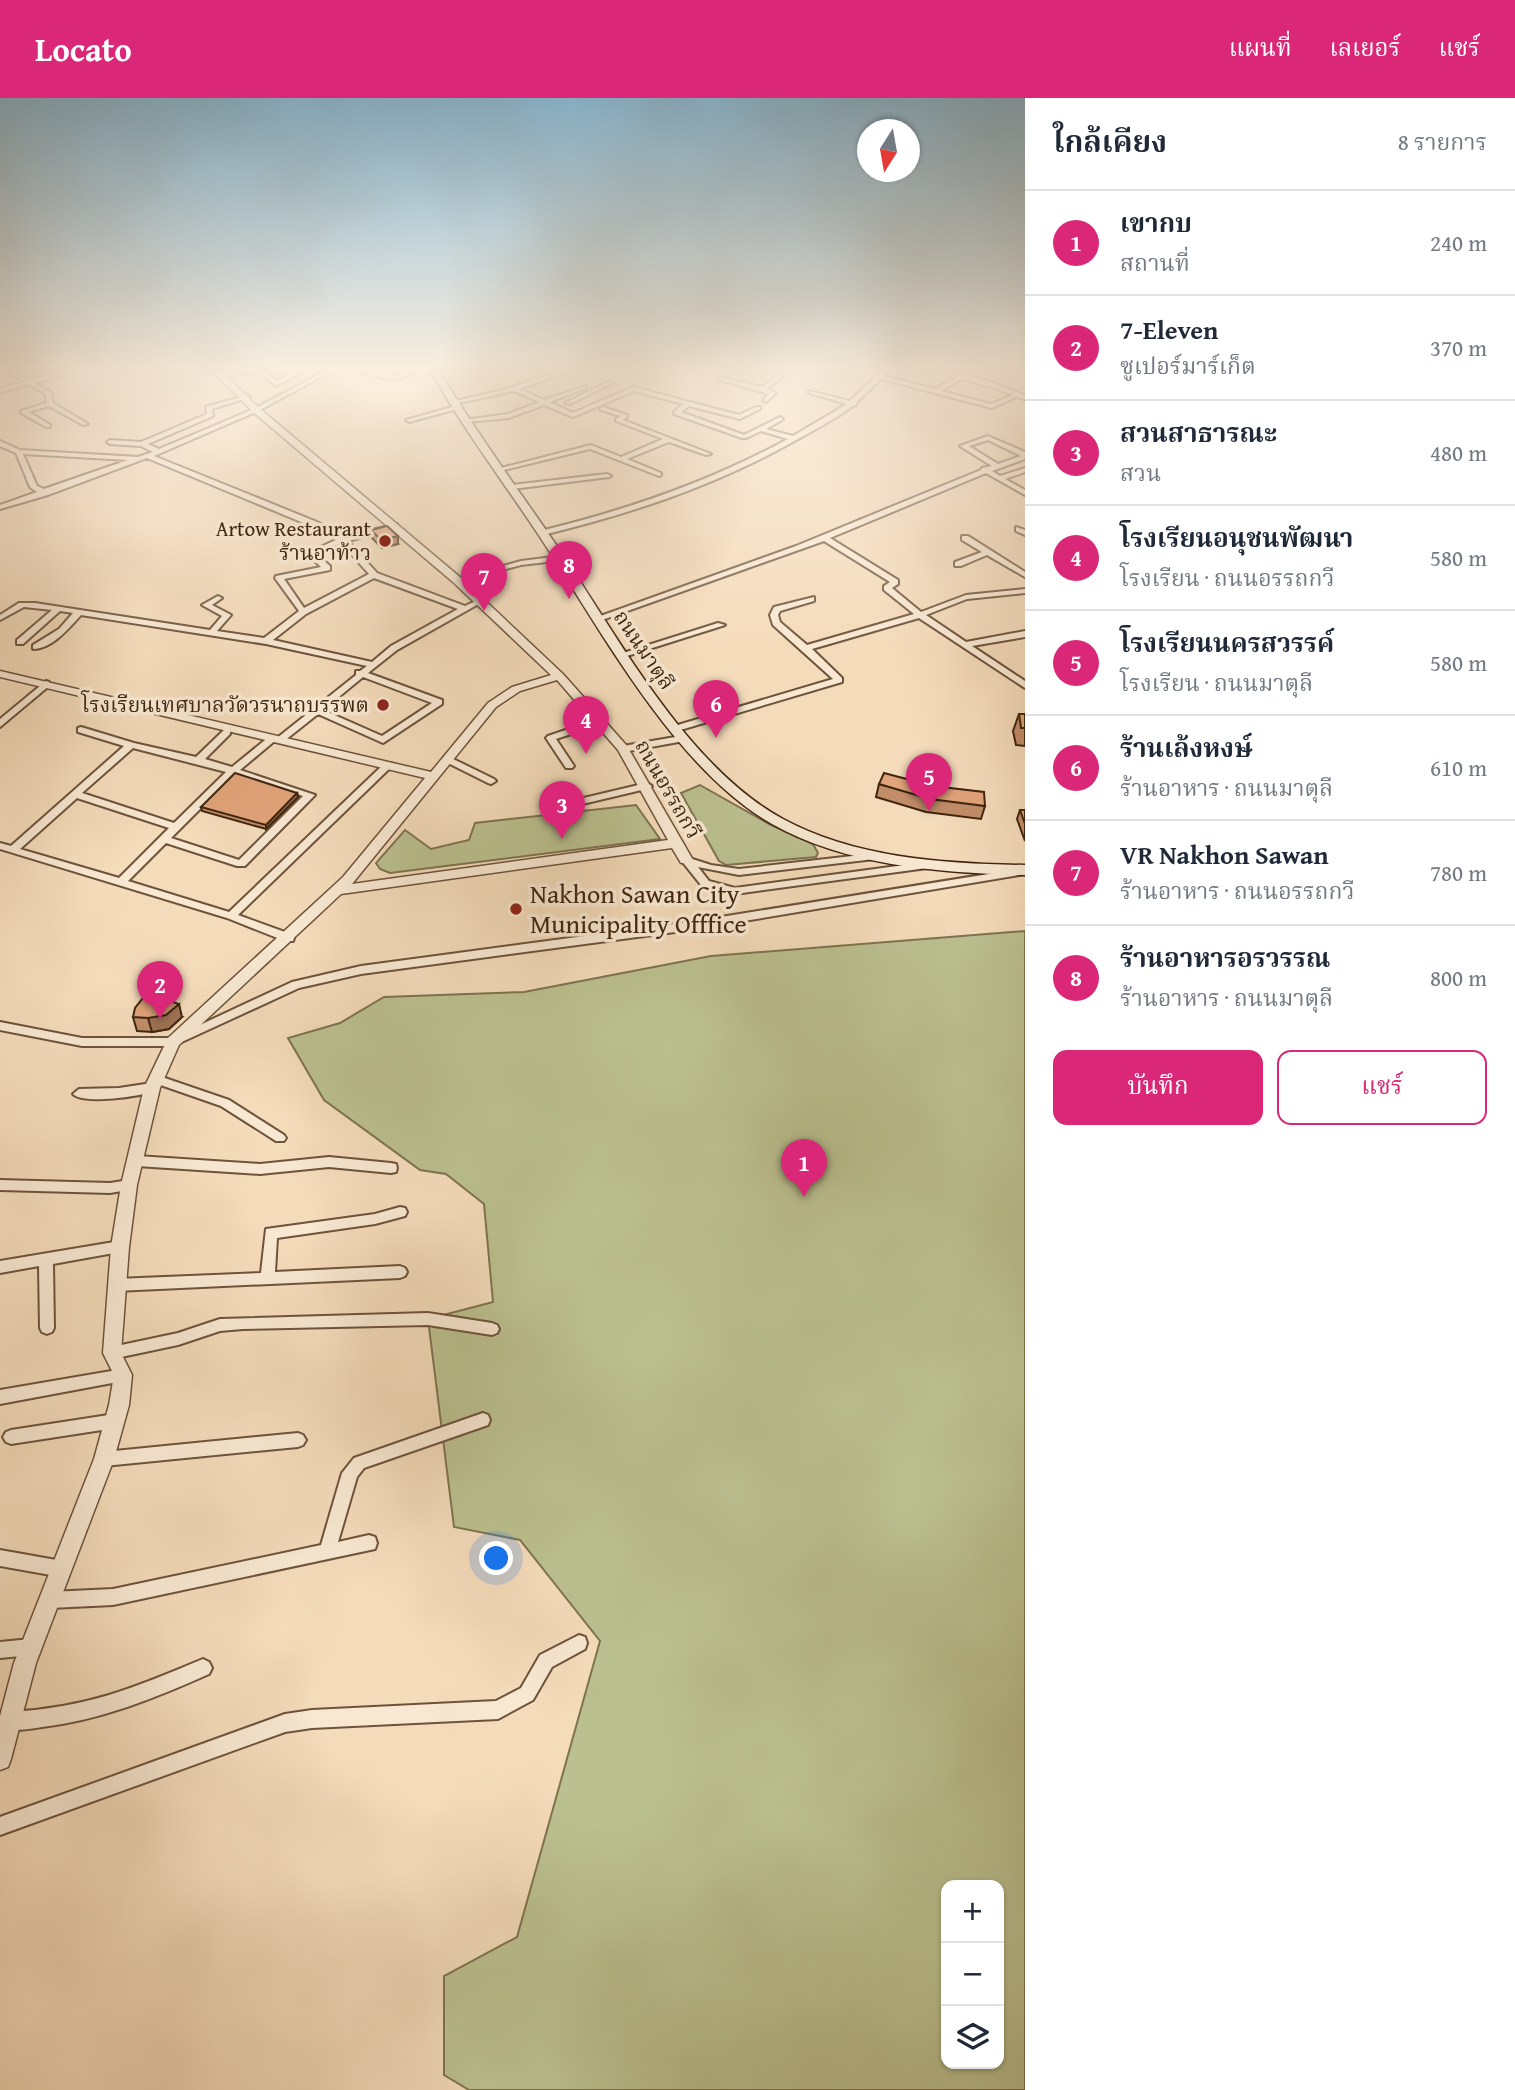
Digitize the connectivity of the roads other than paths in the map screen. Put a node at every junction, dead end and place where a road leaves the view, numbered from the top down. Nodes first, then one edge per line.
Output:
1 (23, 462) edge
2 (130, 462) edge
3 (157, 462) edge
4 (318, 462) edge
5 (494, 462) edge
6 (528, 462) edge
7 (628, 462) edge
8 (750, 462) edge
9 (990, 462) edge
10 (1008, 462) edge
11 (997, 466) junction
12 (500, 469) junction
13 (984, 469) junction
14 (1025, 470) edge
15 (659, 474) dead end
16 (607, 476) dead end
17 (1000, 478) junction
18 (512, 487) junction
19 (1025, 493) edge
20 (46, 494) junction
21 (0, 508) edge
22 (394, 526) junction
23 (543, 533) junction
24 (824, 538) junction
25 (965, 538) dead end
26 (342, 540) junction
27 (988, 552) junction
28 (561, 558) junction
29 (958, 564) dead end
30 (374, 575) junction
31 (1025, 575) edge
32 (457, 580) junction
33 (1025, 591) edge
34 (218, 598) dead end
35 (811, 599) dead end
36 (478, 602) junction
37 (58, 609) junction
38 (465, 609) junction
39 (78, 612) junction
40 (303, 612) junction
41 (920, 615) junction
42 (0, 618) edge
43 (599, 618) junction
44 (721, 625) dead end
45 (212, 632) junction
46 (1025, 634) edge
47 (266, 641) junction
48 (20, 642) dead end
49 (965, 645) junction
50 (36, 647) dead end
51 (806, 648) junction
52 (624, 654) junction
53 (371, 664) junction
54 (359, 673) junction
55 (0, 674) edge
56 (559, 676) junction
57 (46, 684) junction
58 (1025, 685) edge
59 (319, 711) junction
60 (601, 721) junction
61 (0, 724) edge
62 (81, 730) dead end
63 (227, 733) dead end
64 (678, 734) junction
65 (277, 738) junction
66 (131, 745) junction
67 (623, 749) junction
68 (447, 758) junction
69 (198, 761) junction
70 (388, 765) junction
71 (569, 766) dead end
72 (233, 772) junction
73 (433, 776) junction
74 (491, 781) dead end
75 (647, 786) junction
76 (76, 794) junction
77 (574, 803) dead end
78 (177, 827) junction
79 (165, 839) junction
80 (677, 843) junction
81 (0, 846) edge
82 (12, 850) junction
83 (881, 856) junction
84 (686, 860) junction
85 (362, 864) junction
86 (927, 865) junction
87 (1025, 870) edge
88 (121, 882) junction
89 (389, 883) junction
90 (338, 890) junction
91 (231, 916) junction
92 (289, 938) junction
93 (233, 989) junction
94 (263, 998) junction
95 (0, 1026) edge
96 (173, 1042) junction
97 (154, 1084) junction
98 (79, 1094) dead end
99 (280, 1138) dead end
100 (137, 1161) junction
101 (391, 1168) dead end
102 (0, 1185) edge
103 (129, 1185) junction
104 (400, 1212) dead end
105 (120, 1247) junction
106 (46, 1260) junction
107 (0, 1267) edge
108 (400, 1272) dead end
109 (268, 1277) junction
110 (116, 1285) junction
111 (47, 1328) dead end
112 (492, 1329) dead end
113 (112, 1353) junction
114 (123, 1375) junction
115 (0, 1397) edge
116 (483, 1420) dead end
117 (115, 1421) junction
118 (10, 1437) dead end
119 (298, 1440) dead end
120 (104, 1459) junction
121 (369, 1543) dead end
122 (327, 1552) junction
123 (0, 1559) edge
124 (62, 1569) junction
125 (50, 1600) junction
126 (579, 1643) dead end
127 (31, 1647) junction
128 (0, 1650) edge
129 (204, 1668) dead end
130 (10, 1721) junction
131 (0, 1759) edge
132 (0, 1826) edge

1 - 20 street
2 - 20 street
3 - 26 street
4 - 22 street, ถนนอรรถกวี
5 - 12 main road, ถนนมาตุลี
6 - 12 street
7 - 15 street
8 - 23 street
9 - 11 street
10 - 11 street
11 - 13 street
12 - 18 main road, ถนนมาตุลี
13 - 17 street
13 - 24 street
14 - 17 street
16 - 18 street
17 - 19 street
18 - 23 main road, ถนนมาตุลี
20 - 21 street
22 - 26 street
22 - 32 street, ถนนอรรถกวี
23 - 28 main road, ถนนมาตุลี
24 - 41 street
24 - 43 street
25 - 27 street
26 - 30 street
26 - 40 street
27 - 29 street
27 - 31 street
28 - 32 street
28 - 43 main road, ถนนมาตุลี
30 - 38 street
30 - 40 street
32 - 36 street, ถนนอรรถกวี
33 - 41 street
34 - 45 street
35 - 51 street
36 - 38 street
36 - 56 street, ถนนอรรถกวี
37 - 39 street
37 - 42 street
37 - 48 street
38 - 53 street
39 - 45 street
39 - 50 street
40 - 47 street
41 - 49 street
41 - 51 street
43 - 52 main road, ถนนมาตุลี
44 - 52 street
45 - 47 street
46 - 49 street
47 - 53 street
49 - 58 street
51 - 64 street
52 - 64 main road, ถนนมาตุลี
53 - 54 street
54 - 59 street
54 - 59 street
55 - 57 street
56 - 60 street, ถนนอรรถกวี
56 - 68 street
57 - 61 street
57 - 65 street
59 - 65 street
60 - 67 street, ถนนอรรถกวี
60 - 71 street
62 - 66 street
63 - 69 street
64 - 67 street
64 - 83 main road, ถนนมาตุลี
65 - 70 street
65 - 72 street
66 - 69 street
66 - 76 street
67 - 75 street, ถนนอรรถกวี
68 - 73 street
68 - 74 street
69 - 72 street
70 - 73 street
70 - 91 street
72 - 78 street
72 - 79 street
73 - 85 street
75 - 77 street
75 - 80 street, ถนนอรรถกวี
76 - 78 street
76 - 82 street
78 - 79 street
79 - 88 street
80 - 84 street, ถนนอรรถกวี
80 - 89 street
81 - 82 street
82 - 88 street
83 - 84 street
83 - 86 main road, ถนนมาตุลี
84 - 86 street
85 - 89 street
85 - 90 street
86 - 87 main road, ถนนมาตุลี
87 - 94 street
88 - 91 street
89 - 90 street
90 - 92 street
91 - 92 street
92 - 93 street
93 - 94 street
93 - 96 street
94 - 96 street
95 - 96 street
96 - 97 street
97 - 98 street
97 - 99 street
97 - 100 street
100 - 101 street
100 - 103 street
102 - 103 street
103 - 105 street
104 - 109 street
105 - 106 street
105 - 110 street
106 - 107 street
106 - 111 street
108 - 109 street
109 - 110 street
110 - 113 street
112 - 113 street
113 - 114 street
114 - 115 street
114 - 117 street
116 - 122 street
117 - 118 street
117 - 120 street
119 - 120 street
120 - 124 street
121 - 122 street
122 - 125 street
123 - 124 street
124 - 125 street
125 - 127 street
126 - 132 street
127 - 128 street
127 - 130 street
129 - 130 street
130 - 131 street

